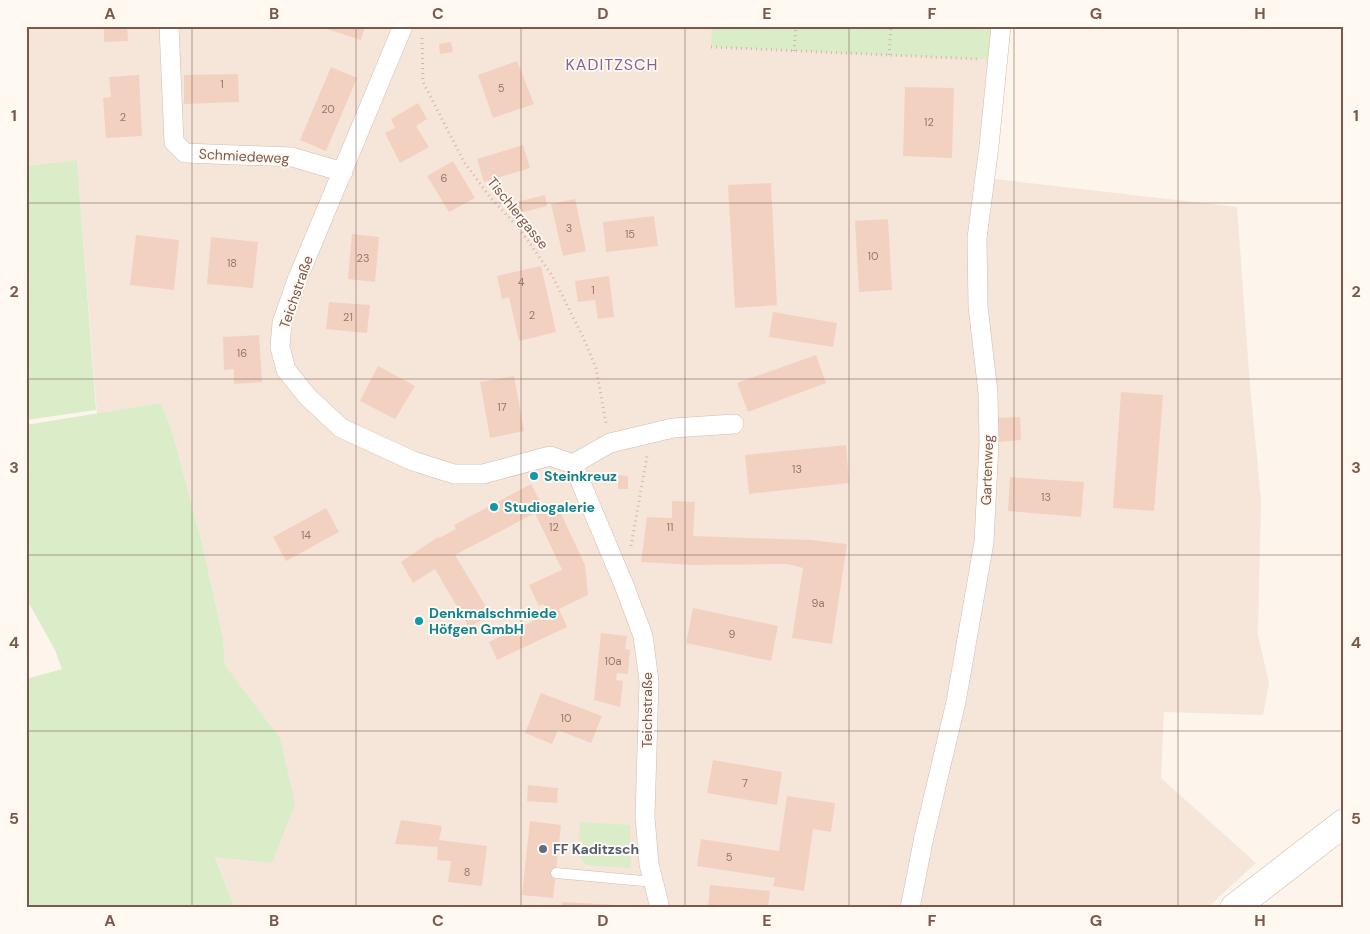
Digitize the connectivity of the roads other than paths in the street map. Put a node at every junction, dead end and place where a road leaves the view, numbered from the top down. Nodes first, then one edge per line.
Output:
1 (169, 26) edge
2 (404, 26) edge
3 (1001, 26) edge
4 (343, 172) junction
5 (734, 424) dead end
6 (573, 464) junction
7 (1344, 823) edge
8 (556, 873) dead end
9 (654, 882) junction
10 (660, 908) edge
11 (910, 908) edge
12 (1234, 908) edge

1 - 4 street, Schmiedeweg
2 - 4 street, Teichstraße
3 - 11 street, Gartenweg
4 - 6 street, Teichstraße
5 - 6 street
6 - 9 street, Teichstraße
7 - 12 street
8 - 9 lane
9 - 10 street, Teichstraße

